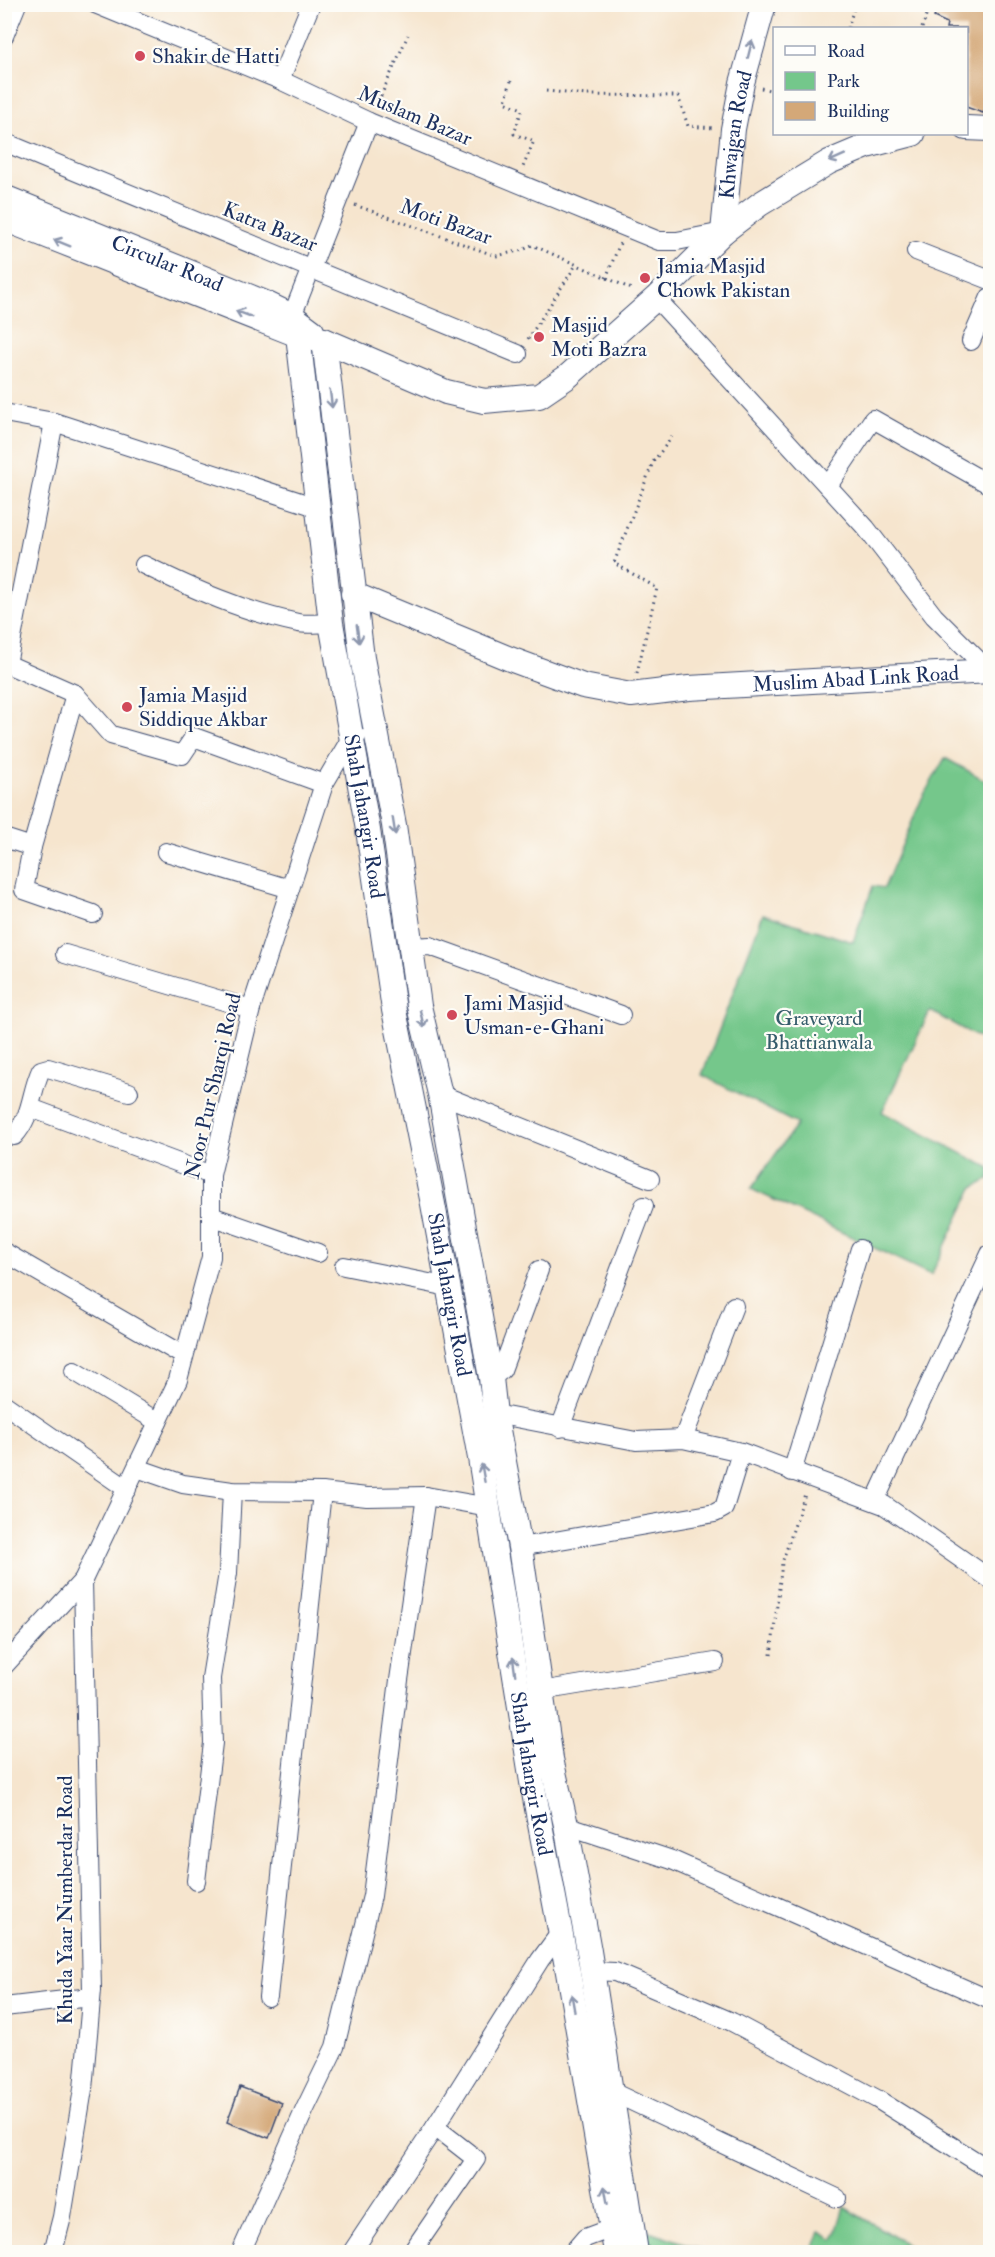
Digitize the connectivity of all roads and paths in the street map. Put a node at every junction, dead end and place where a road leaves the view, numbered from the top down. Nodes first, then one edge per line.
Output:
1 (17, 4) edge
2 (95, 4) edge
3 (311, 4) edge
4 (764, 4) edge
5 (855, 4) edge
6 (931, 4) edge
7 (848, 27) edge
8 (922, 27) edge
9 (408, 35) dead end
10 (4, 36) edge
11 (280, 80) junction
12 (511, 81) dead end
13 (546, 91) dead end
14 (369, 122) junction
15 (968, 128) edge
16 (734, 129) junction
17 (990, 129) edge
18 (909, 135) edge
19 (4, 142) edge
20 (517, 183) junction
21 (4, 197) edge
22 (339, 199) junction
23 (4, 219) edge
24 (626, 227) junction
25 (723, 232) junction
26 (916, 251) dead end
27 (576, 265) junction
28 (310, 267) junction
29 (606, 278) junction
30 (990, 280) edge
31 (990, 297) edge
32 (656, 298) junction
33 (295, 326) junction
34 (324, 340) junction
35 (971, 341) dead end
36 (518, 354) joint
37 (4, 413) edge
38 (54, 422) junction
39 (672, 436) dead end
40 (990, 485) edge
41 (828, 486) junction
42 (316, 507) junction
43 (144, 565) dead end
44 (353, 594) junction
45 (331, 623) junction
46 (6, 664) edge
47 (989, 670) edge
48 (75, 694) junction
49 (631, 695) junction
50 (376, 730) junction
51 (351, 738) junction
52 (324, 784) junction
53 (4, 838) edge
54 (32, 847) junction
55 (166, 852) dead end
56 (290, 889) junction
57 (93, 914) dead end
58 (411, 947) junction
59 (65, 954) dead end
60 (251, 1009) junction
61 (621, 1016) dead end
62 (129, 1092) dead end
63 (440, 1094) junction
64 (31, 1108) junction
65 (4, 1134) edge
66 (211, 1175) junction
67 (650, 1179) dead end
68 (644, 1206) dead end
69 (211, 1216) junction
70 (860, 1249) dead end
71 (4, 1252) edge
72 (318, 1253) dead end
73 (990, 1254) edge
74 (344, 1266) dead end
75 (539, 1270) dead end
76 (448, 1287) junction
77 (734, 1306) dead end
78 (184, 1356) junction
79 (74, 1371) dead end
80 (491, 1378) junction
81 (4, 1404) edge
82 (495, 1414) junction
83 (158, 1422) junction
84 (560, 1428) junction
85 (683, 1439) junction
86 (741, 1452) junction
87 (137, 1468) junction
88 (792, 1472) junction
89 (811, 1479) junction
90 (127, 1489) junction
91 (232, 1491) junction
92 (322, 1492) junction
93 (426, 1496) junction
94 (875, 1502) junction
95 (489, 1506) junction
96 (520, 1547) junction
97 (990, 1579) edge
98 (84, 1580) junction
99 (771, 1655) dead end
100 (715, 1662) dead end
101 (4, 1666) edge
102 (541, 1691) junction
103 (566, 1825) junction
104 (196, 1881) dead end
105 (560, 1933) junction
106 (591, 1971) junction
107 (91, 1997) junction
108 (268, 1997) dead end
109 (990, 2000) edge
110 (4, 2007) edge
111 (610, 2091) junction
112 (435, 2127) junction
113 (990, 2170) edge
114 (837, 2198) dead end
115 (612, 2229) junction
116 (53, 2253) edge
117 (241, 2253) edge
118 (352, 2253) edge
119 (412, 2253) edge
120 (573, 2253) edge
121 (616, 2253) edge
122 (636, 2253) edge

1 - 10 street
2 - 11 street, Muslam Bazar
3 - 11 street
16 -> 4 street, Khwajgan Road
5 - 7 path
6 - 8 path
9 - 14 path
11 - 14 street, Muslam Bazar
12 - 20 path
13 - 16 path
14 - 20 street, Muslam Bazar
14 - 22 street
15 - 17 street
16 - 25 street, Khwajgan Road
18 -> 25 street, Circular Road
19 - 28 street, Katra Bazar
20 - 24 street, Muslam Bazar
21 - 33 street, Circular Road
22 - 27 path, Moti Bazar
22 - 28 street
33 -> 23 street, Circular Road
24 - 25 street, Muslam Bazar
24 - 29 path
25 - 32 street, Circular Road
26 - 30 street
27 - 29 path, Moti Bazar
27 - 36 path
28 - 33 street
28 - 36 street, Katra Bazar
29 - 32 path, Moti Bazar
31 - 35 street
32 - 34 street, Circular Road
32 - 41 street, Muslim Abad Link Road
33 - 34 street, Circular Road
33 - 42 street, Shah Jahangir Road
34 -> 44 street, Shah Jahangir Road
37 - 38 street
38 - 42 street
38 - 46 street
39 - 49 path
40 - 41 street
41 - 47 street, Muslim Abad Link Road
42 - 45 street, Shah Jahangir Road
43 - 45 street
44 - 49 street, Muslim Abad Link Road
44 -> 50 street, Shah Jahangir Road
45 - 51 street, Shah Jahangir Road
46 - 48 street
47 - 49 street, Muslim Abad Link Road
48 - 52 street
48 - 54 street
50 - 51 street
50 -> 58 street, Shah Jahangir Road
51 - 52 street, Noor Pur Sharqi Road
51 - 76 street, Shah Jahangir Road
52 - 56 street, Noor Pur Sharqi Road
53 - 54 street
54 - 57 street
55 - 56 street
56 - 60 street, Noor Pur Sharqi Road
58 - 61 street
58 -> 63 street, Shah Jahangir Road
59 - 60 street
60 - 66 street, Noor Pur Sharqi Road
62 - 64 street
63 - 67 street
63 - 80 street, Shah Jahangir Road
64 - 65 street
64 - 66 street
66 - 69 street, Noor Pur Sharqi Road
68 - 84 street
69 - 72 street
69 - 78 street, Noor Pur Sharqi Road
70 - 88 street
71 - 78 street
73 - 94 street
74 - 76 street
75 - 80 street
95 -> 76 street, Shah Jahangir Road
77 - 85 street
78 - 83 street, Noor Pur Sharqi Road
79 - 83 street
80 - 82 street, Shah Jahangir Road
81 - 90 street
82 - 84 street
82 - 96 street, Shah Jahangir Road
83 - 87 street, Noor Pur Sharqi Road
84 - 85 street
85 - 86 street
86 - 88 street
86 - 96 street
87 - 90 street, Noor Pur Sharqi Road
87 - 91 street
88 - 89 street
89 - 94 street
89 - 99 path
90 - 98 street, Noor Pur Sharqi Road
91 - 92 street
91 - 104 street
92 - 93 street
92 - 108 street
93 - 95 street
93 - 117 street
94 - 97 street
105 -> 95 street, Shah Jahangir Road
96 - 102 street, Shah Jahangir Road
98 - 101 street
98 - 107 street, Khuda Yaar Numberdar Road
100 - 102 street
102 - 103 street, Shah Jahangir Road
103 - 106 street, Shah Jahangir Road
103 - 109 street
105 - 112 street
115 -> 105 street, Shah Jahangir Road
106 - 111 street, Shah Jahangir Road
106 - 113 street
107 - 110 street
107 - 116 street, Khuda Yaar Numberdar Road
111 - 114 street
111 - 122 street, Shah Jahangir Road
112 - 118 street
112 - 119 street
115 - 120 street
115 - 121 street, Shah Jahangir Road

